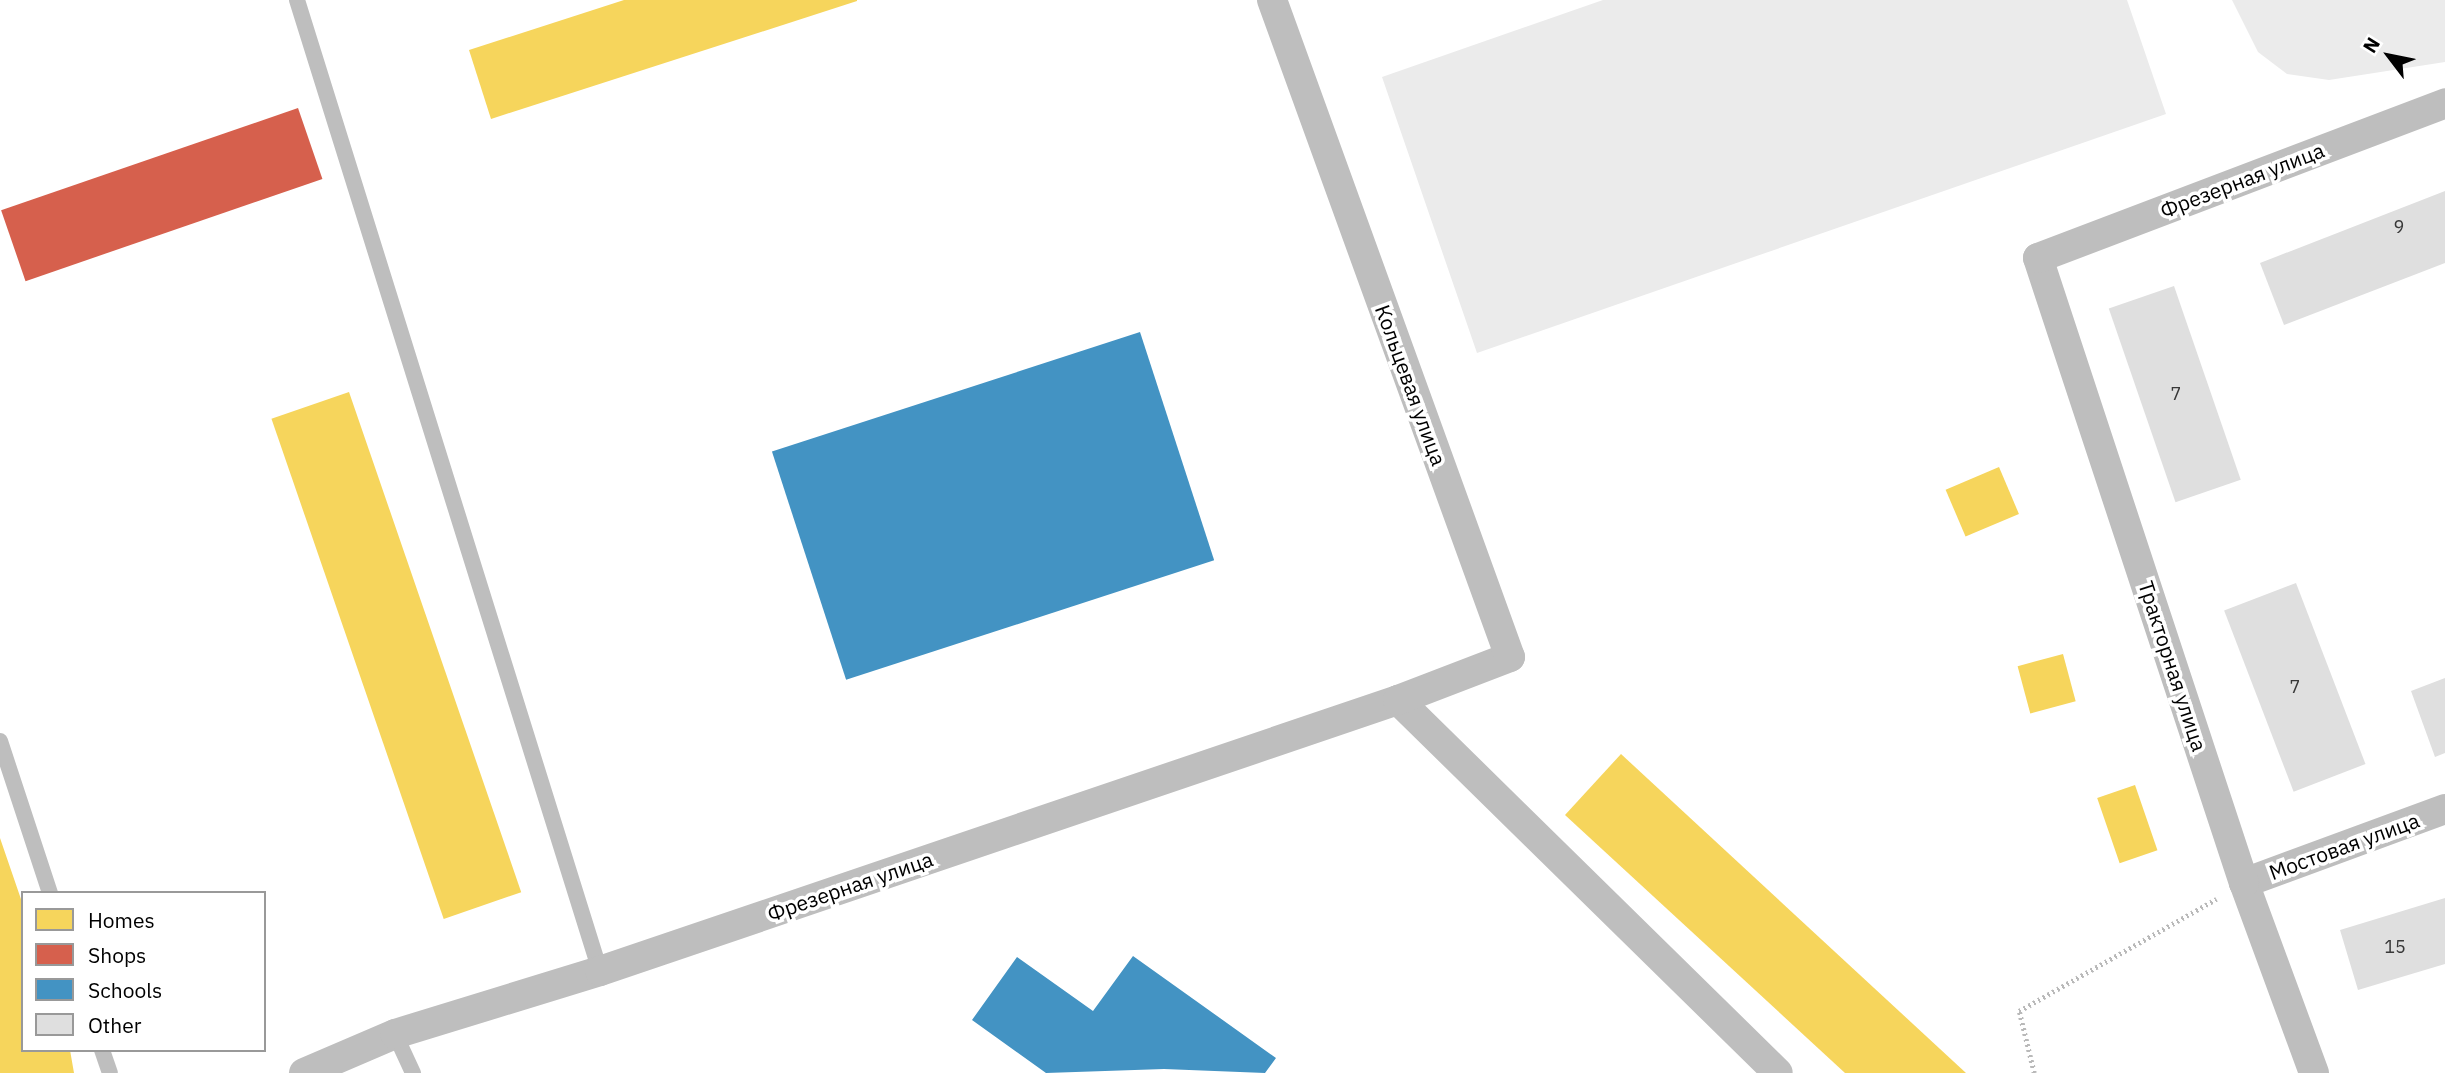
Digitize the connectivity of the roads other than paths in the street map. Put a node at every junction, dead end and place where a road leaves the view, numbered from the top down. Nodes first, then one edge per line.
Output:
1 (297, 0) edge
2 (1272, 0) edge
3 (2445, 103) edge
4 (2038, 258) joint
5 (1398, 700) junction
6 (0, 741) edge
7 (2445, 809) edge
8 (2244, 883) junction
9 (49, 891) edge
10 (600, 971) junction
11 (395, 1034) junction
12 (103, 1052) edge
13 (110, 1073) edge
14 (304, 1073) edge
15 (413, 1073) edge
16 (1778, 1073) edge
17 (2314, 1073) edge

1 - 10 lane
2 - 5 street, Кольцевая улица
3 - 4 street, Фрезерная улица
4 - 8 street, Тракторная улица
5 - 10 street, Фрезерная улица
5 - 16 street
6 - 9 lane
7 - 8 street, Мостовая улица
8 - 17 street, Тракторная улица
10 - 11 street, Фрезерная улица
11 - 14 street, Фрезерная улица
11 - 15 lane
12 - 13 lane

